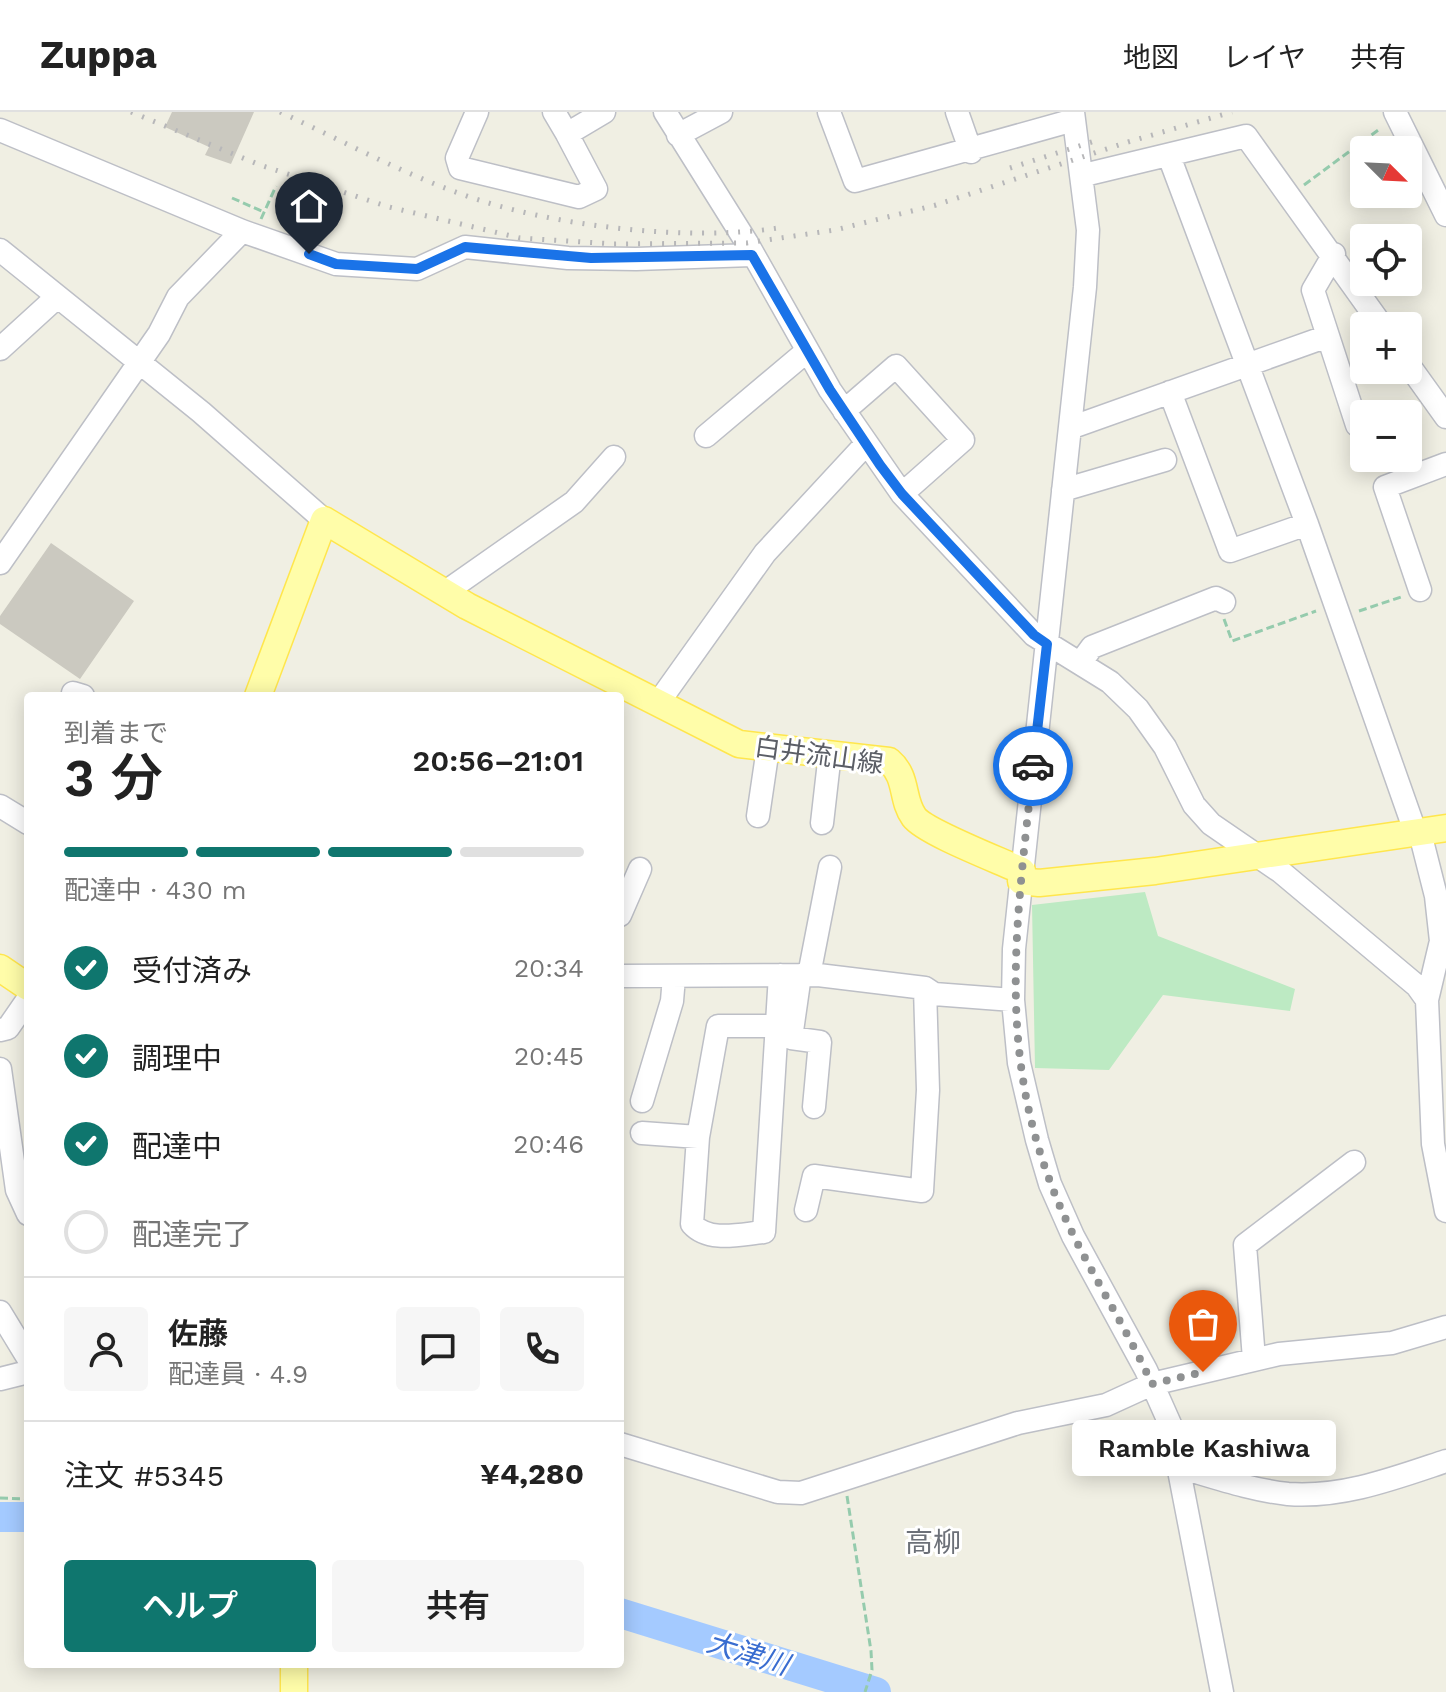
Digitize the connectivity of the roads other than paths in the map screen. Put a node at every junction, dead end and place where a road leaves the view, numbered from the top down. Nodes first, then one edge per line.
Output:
1 (477, 112) edge
2 (554, 112) edge
3 (604, 112) edge
4 (665, 112) edge
5 (721, 112) edge
6 (829, 112) edge
7 (957, 112) edge
8 (1396, 115) edge
9 (1074, 116) edge
10 (0, 130) edge
11 (567, 134) junction
12 (678, 135) junction
13 (971, 152) junction
14 (1169, 156) junction
15 (1084, 175) junction
16 (1446, 215) edge
17 (248, 232) junction
18 (0, 250) edge
19 (1334, 254) junction
20 (752, 255) junction
21 (57, 297) junction
22 (1373, 312) edge
23 (1328, 336) junction
24 (0, 349) edge
25 (807, 351) junction
26 (1248, 363) junction
27 (139, 364) junction
28 (1422, 384) edge
29 (1170, 392) junction
30 (1350, 404) edge
31 (844, 411) junction
32 (1446, 417) edge
33 (1070, 428) junction
34 (706, 436) dead end
35 (865, 445) junction
36 (614, 457) dead end
37 (1165, 460) dead end
38 (1446, 464) edge
39 (1063, 490) junction
40 (902, 494) junction
41 (324, 520) junction
42 (1307, 524) junction
43 (0, 563) edge
44 (1420, 590) road end
45 (444, 593) junction
46 (1220, 600) road end
47 (1047, 644) junction
48 (1081, 662) junction
49 (260, 692) edge
50 (658, 703) junction
51 (768, 748) junction
52 (830, 753) junction
53 (0, 806) edge
54 (758, 816) dead end
55 (24, 821) edge
56 (822, 823) dead end
57 (1446, 828) edge
58 (1418, 833) junction
59 (1257, 856) junction
60 (830, 867) dead end
61 (640, 869) dead end
62 (1021, 876) junction
63 (624, 906) edge
64 (0, 968) edge
65 (796, 975) junction
66 (624, 976) edge
67 (674, 977) junction
68 (24, 984) edge
69 (925, 988) junction
70 (1013, 1000) junction
71 (1427, 1000) junction
72 (24, 1005) edge
73 (776, 1026) junction
74 (0, 1030) edge
75 (0, 1069) edge
76 (642, 1101) dead end
77 (814, 1107) dead end
78 (642, 1133) dead end
79 (698, 1137) junction
80 (1354, 1162) dead end
81 (24, 1205) edge
82 (806, 1210) dead end
83 (1446, 1211) edge
84 (0, 1312) edge
85 (1443, 1324) edge
86 (24, 1351) edge
87 (1254, 1359) junction
88 (24, 1373) edge
89 (0, 1379) edge
90 (1152, 1384) junction
91 (624, 1445) edge
92 (1446, 1461) edge
93 (1179, 1467) junction
94 (294, 1668) edge
95 (294, 1692) edge
96 (1222, 1692) edge

1 - 11 street
2 - 11 street
3 - 11 street
4 - 12 street
5 - 12 street
6 - 13 street
7 - 13 street
8 - 16 street
9 - 13 street
9 - 15 street
10 - 17 street
12 - 20 street
14 - 15 street
14 - 19 street
14 - 26 street
15 - 33 street
17 - 20 street
17 - 27 street
18 - 21 street
19 - 22 street
19 - 23 street
20 - 25 street
21 - 24 street
21 - 27 street
23 - 26 street
23 - 30 street
25 - 31 street
25 - 34 street
26 - 29 street
26 - 42 street
27 - 41 street
27 - 43 street
28 - 32 street
29 - 33 street
29 - 42 street
31 - 35 street
31 - 40 street
33 - 39 street
35 - 40 street
35 - 50 street
36 - 45 street
37 - 39 street
38 - 44 street
39 - 47 street
40 - 47 street
41 - 45 main road, 白井流山線
41 - 49 main road
42 - 58 street
45 - 50 main road, 白井流山線
46 - 48 street
47 - 48 street
47 - 62 street
48 - 59 street
50 - 51 main road, 白井流山線
51 - 52 main road, 白井流山線
51 - 54 street
52 - 56 street
52 - 62 main road, 白井流山線
53 - 55 street
57 - 58 main road, 白井流山線
58 - 59 main road, 白井流山線
58 - 71 street
59 - 62 main road, 白井流山線
59 - 71 street
60 - 65 street
61 - 63 street
62 - 70 street
64 - 68 main road
65 - 67 street
65 - 69 street
65 - 73 street
65 - 77 street
66 - 67 street
67 - 76 street
69 - 70 street
69 - 82 street
70 - 90 street
71 - 83 street
72 - 74 street
73 - 79 street
73 - 79 street
75 - 81 street
78 - 79 street
80 - 87 street
84 - 86 street
85 - 87 street
87 - 90 street
88 - 89 street
90 - 91 street
90 - 93 street
92 - 93 street
93 - 96 street
94 - 95 main road

